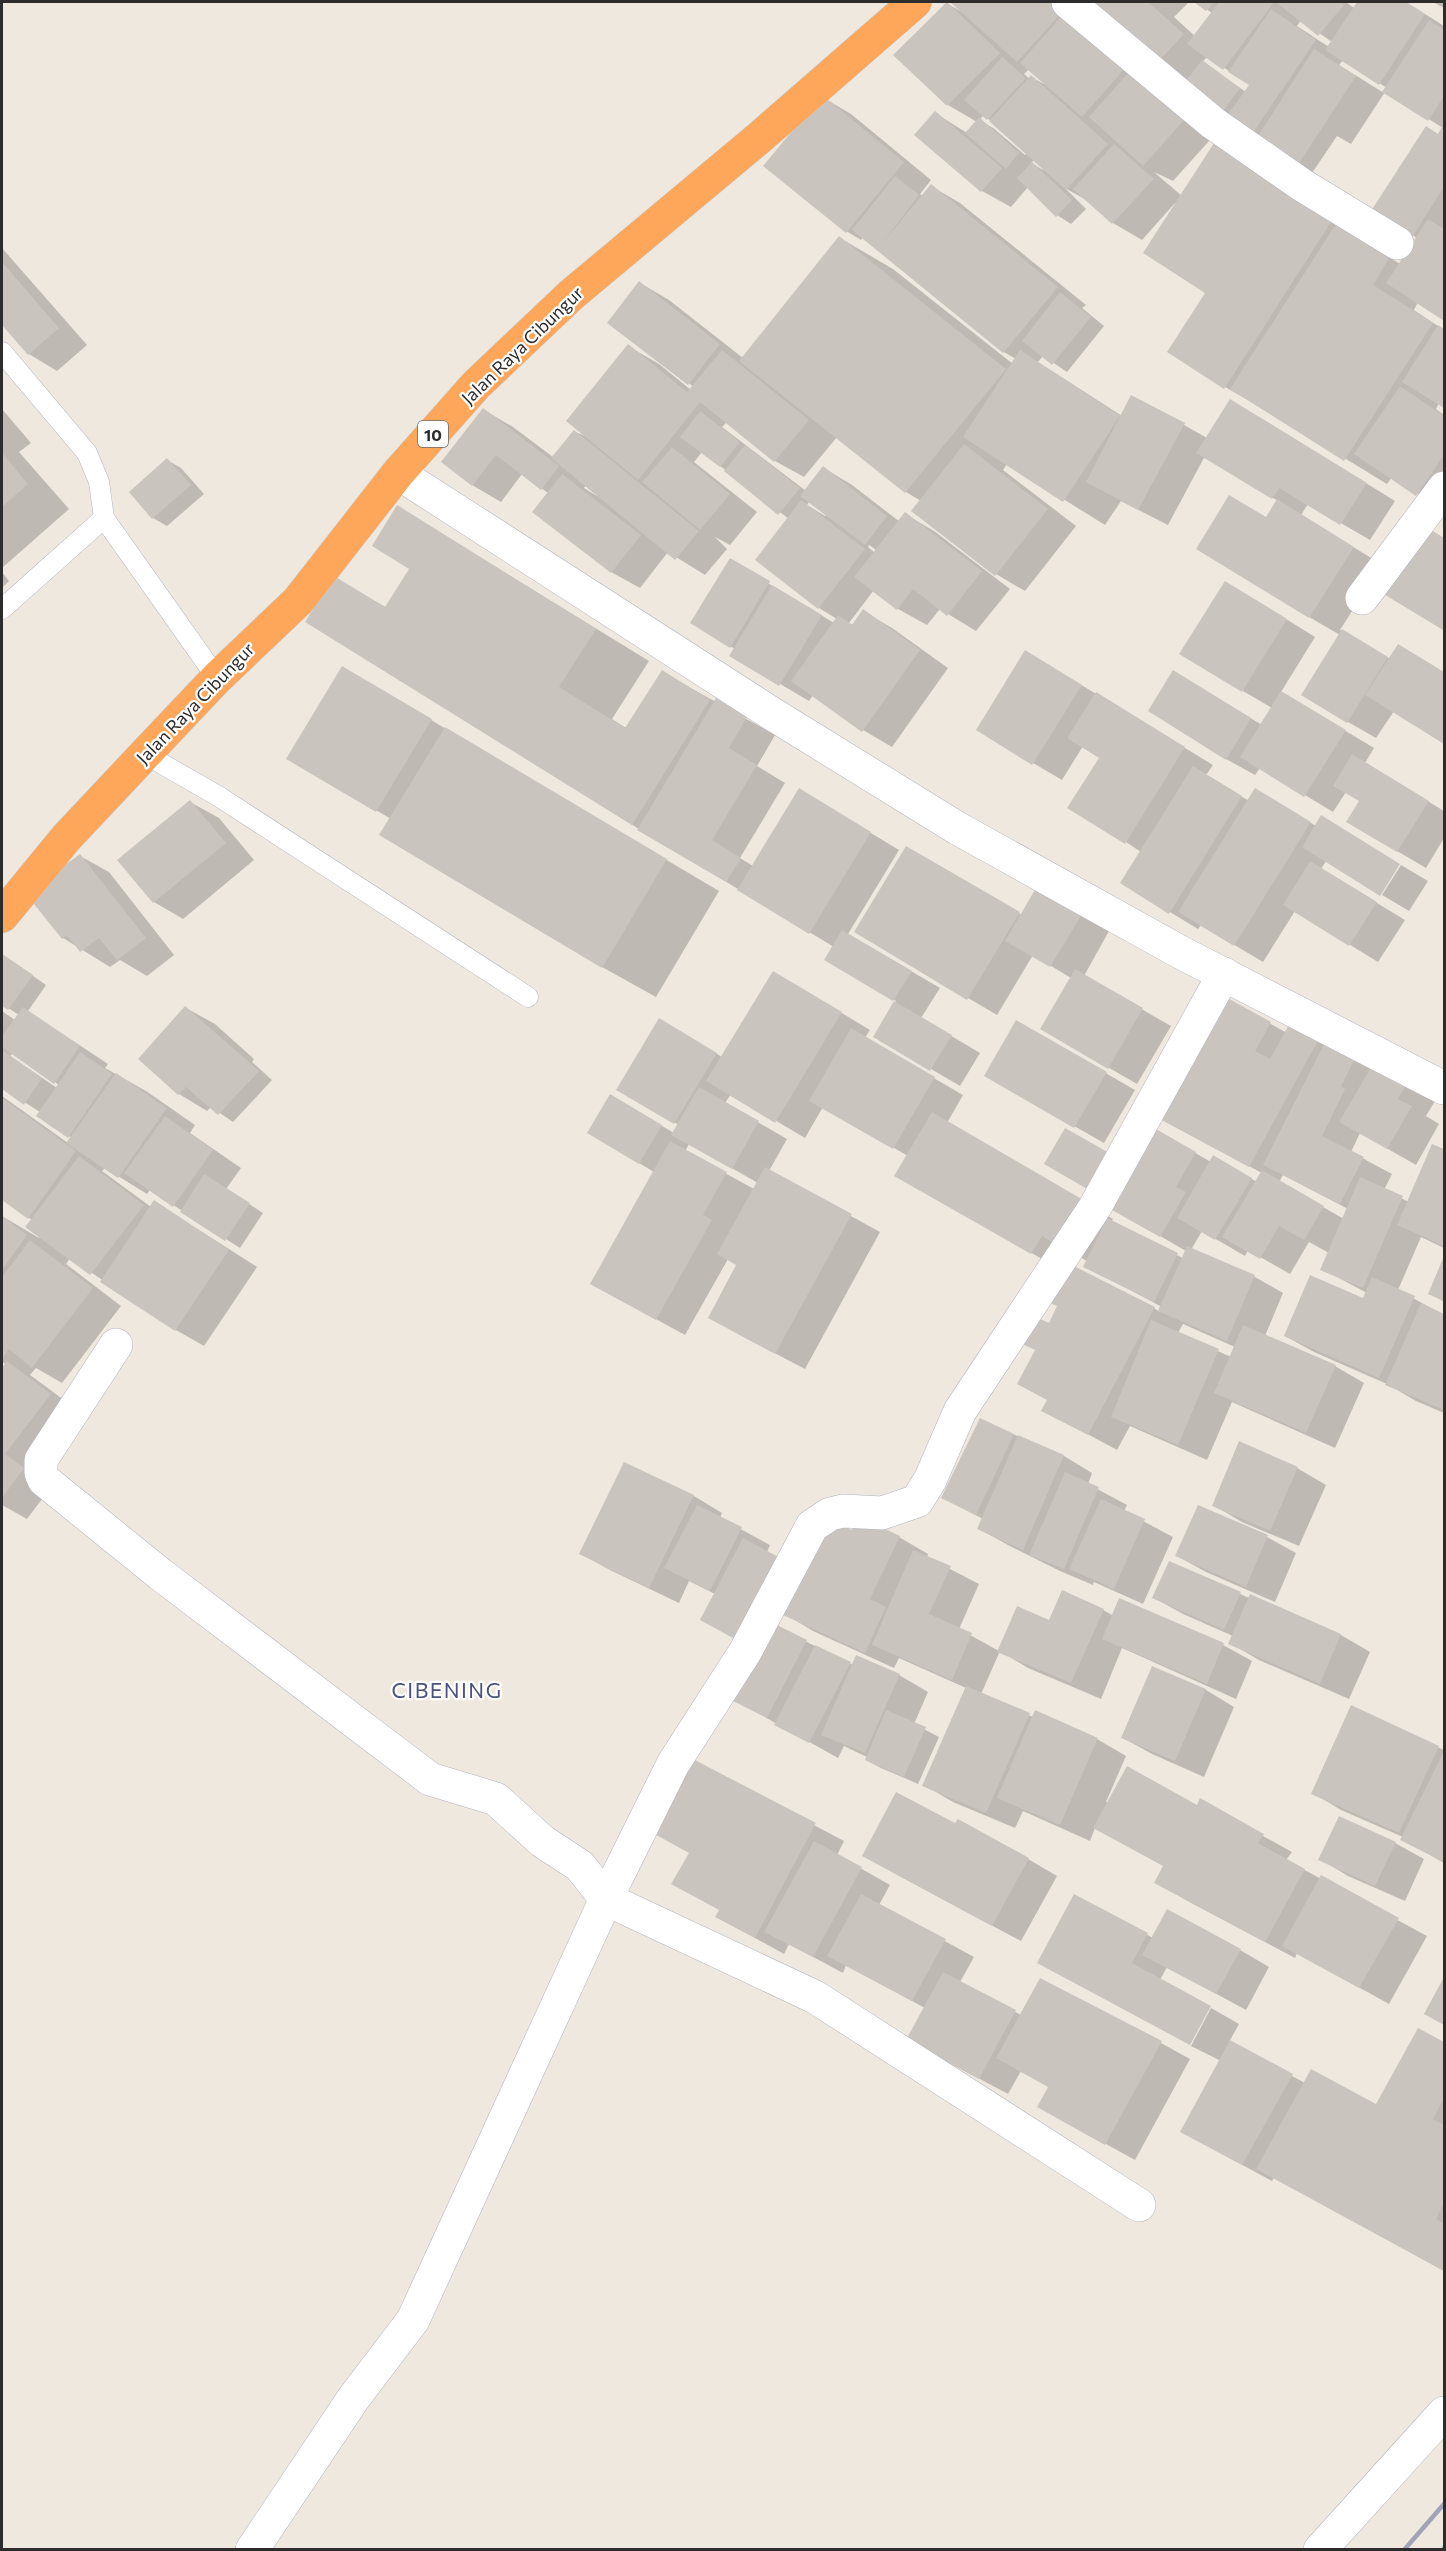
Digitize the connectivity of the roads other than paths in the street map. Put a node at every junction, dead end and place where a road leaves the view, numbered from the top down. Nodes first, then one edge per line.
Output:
1 (915, 2) edge
2 (1068, 2) edge
3 (1397, 243) dead end
4 (2, 352) edge
5 (398, 473) junction
6 (1444, 488) edge
7 (104, 518) junction
8 (1362, 598) dead end
9 (2, 609) edge
10 (217, 678) junction
11 (145, 754) junction
12 (2, 916) edge
13 (1224, 974) junction
14 (528, 997) dead end
15 (1444, 1088) edge
16 (116, 1345) dead end
17 (606, 1899) junction
18 (1139, 2205) dead end
19 (1444, 2414) edge
20 (252, 2550) edge
21 (1320, 2550) edge

1 - 5 highway, Jalan Raya Cibungur / 10
2 - 3 street
4 - 7 lane
5 - 10 highway, Jalan Raya Cibungur / 10
5 - 13 street
6 - 8 street
7 - 9 lane
7 - 10 lane
10 - 11 highway, Jalan Raya Cibungur / 10
11 - 12 highway, Jalan Raya Cibungur / 10
11 - 14 lane
13 - 15 street
13 - 17 street
16 - 17 street
17 - 18 street
17 - 20 street
19 - 21 street

